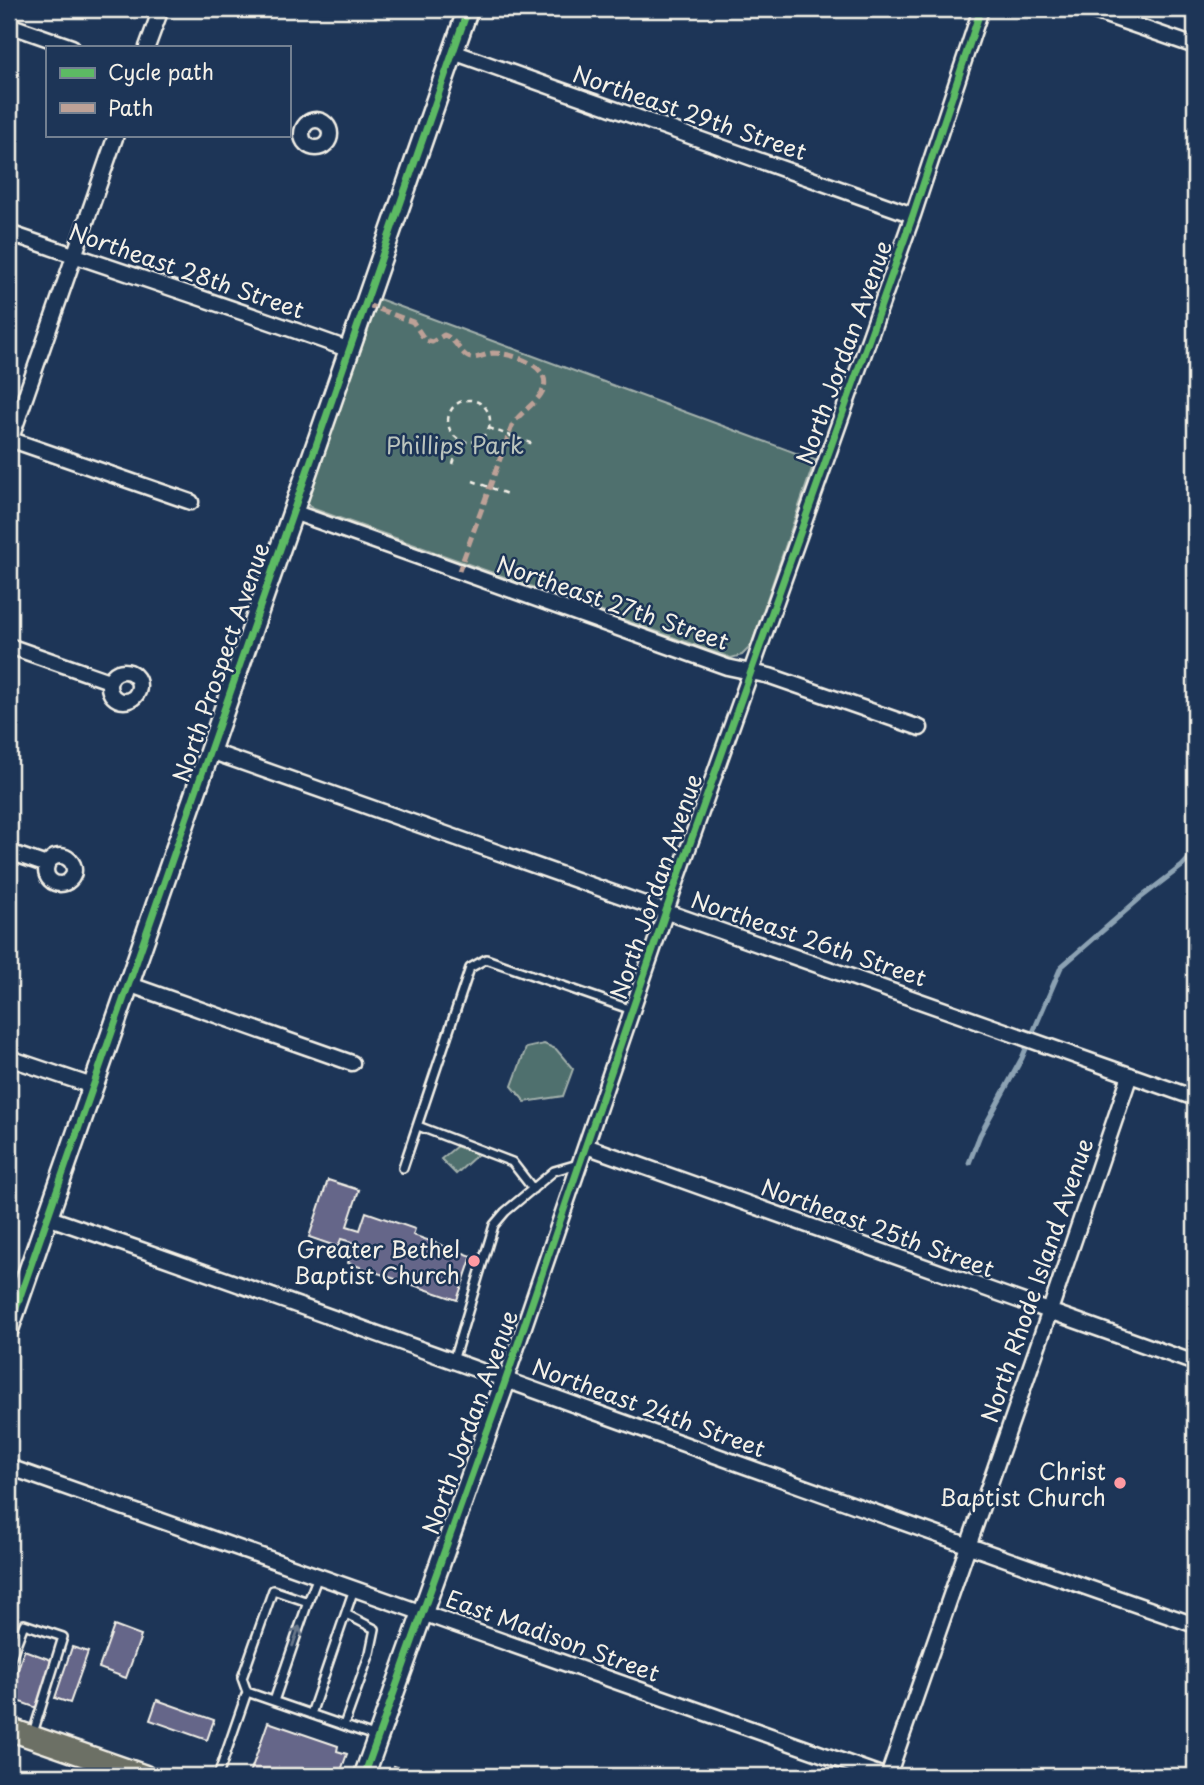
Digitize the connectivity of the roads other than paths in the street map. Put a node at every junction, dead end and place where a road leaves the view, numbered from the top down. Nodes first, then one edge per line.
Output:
1 (160, 9) edge
2 (468, 9) edge
3 (981, 9) edge
4 (1088, 9) edge
5 (9, 25) edge
6 (69, 46) edge
7 (147, 46) edge
8 (1195, 46) edge
9 (453, 52) junction
10 (116, 136) edge
11 (913, 215) junction
12 (9, 233) edge
13 (74, 256) junction
14 (349, 350) junction
15 (9, 441) edge
16 (191, 502) dead end
17 (293, 512) junction
18 (9, 646) edge
19 (750, 671) junction
20 (109, 681) dead end
21 (920, 728) dead end
22 (210, 751) junction
23 (9, 852) edge
24 (47, 865) dead end
25 (666, 911) junction
26 (128, 984) junction
27 (632, 1010) junction
28 (9, 1058) edge
29 (352, 1063) dead end
30 (1129, 1075) junction
31 (92, 1086) junction
32 (1195, 1098) edge
33 (418, 1126) junction
34 (586, 1146) junction
35 (580, 1163) junction
36 (403, 1168) dead end
37 (533, 1189) junction
38 (47, 1217) junction
39 (1050, 1312) junction
40 (9, 1328) edge
41 (453, 1361) junction
42 (1195, 1363) edge
43 (506, 1379) junction
44 (9, 1467) edge
45 (967, 1547) junction
46 (318, 1576) junction
47 (355, 1589) junction
48 (309, 1602) junction
49 (422, 1612) junction
50 (346, 1614) junction
51 (1195, 1625) edge
52 (9, 1663) edge
53 (247, 1692) junction
54 (274, 1701) junction
55 (311, 1714) junction
56 (344, 1725) junction
57 (9, 1729) edge
58 (32, 1737) junction
59 (377, 1737) junction
60 (110, 1771) edge
61 (144, 1776) edge
62 (219, 1776) edge
63 (363, 1776) edge
64 (886, 1776) edge

1 - 7 street
2 - 9 street, North Prospect Avenue
3 - 11 street, North Jordan Avenue
4 - 8 street
5 - 6 street
9 - 11 street, Northeast 29th Street
9 - 14 street, North Prospect Avenue
10 - 13 street
11 - 19 street, North Jordan Avenue
12 - 13 street, Northeast 28th Street
13 - 14 street, Northeast 28th Street
13 - 15 street
14 - 17 street, North Prospect Avenue
15 - 16 street
17 - 19 street, Northeast 27th Street
17 - 22 street, North Prospect Avenue
18 - 20 street
19 - 21 street, Northeast 27th Street
19 - 25 street, North Jordan Avenue
22 - 25 street, Northeast 26th Street
22 - 26 street, North Prospect Avenue
23 - 24 street
25 - 27 street, North Jordan Avenue
25 - 30 street, Northeast 26th Street
26 - 29 street
26 - 31 street, North Prospect Avenue
27 - 33 lane
27 - 34 street, North Jordan Avenue
28 - 31 street
30 - 32 street, Northeast 26th Street
30 - 39 street, North Rhode Island Avenue
31 - 38 street, North Prospect Avenue
33 - 36 lane
33 - 37 lane
34 - 35 street, North Jordan Avenue
34 - 39 street, Northeast 25th Street
35 - 37 lane
35 - 43 street, North Jordan Avenue
37 - 41 lane
38 - 40 street, North Prospect Avenue
38 - 41 street, Northeast 24th Street
39 - 42 street, Northeast 25th Street
39 - 45 street, North Rhode Island Avenue
41 - 43 street, Northeast 24th Street
43 - 45 street, Northeast 24th Street
43 - 49 street, North Jordan Avenue
44 - 46 street, East Madison Street
45 - 51 street, Northeast 24th Street
45 - 64 street, North Rhode Island Avenue
46 - 47 street, East Madison Street
46 - 48 lane
47 - 49 street, East Madison Street
47 - 50 lane
48 - 53 lane
54 -> 48 lane
49 - 59 street, North Jordan Avenue
49 - 64 street, East Madison Street
50 - 55 lane
50 - 56 lane
52 - 58 lane
53 - 54 lane
53 - 62 lane
54 - 55 lane
55 - 56 lane
56 - 59 lane
57 - 58 main road
58 - 60 main road
59 - 63 street, North Jordan Avenue
60 - 61 main road

